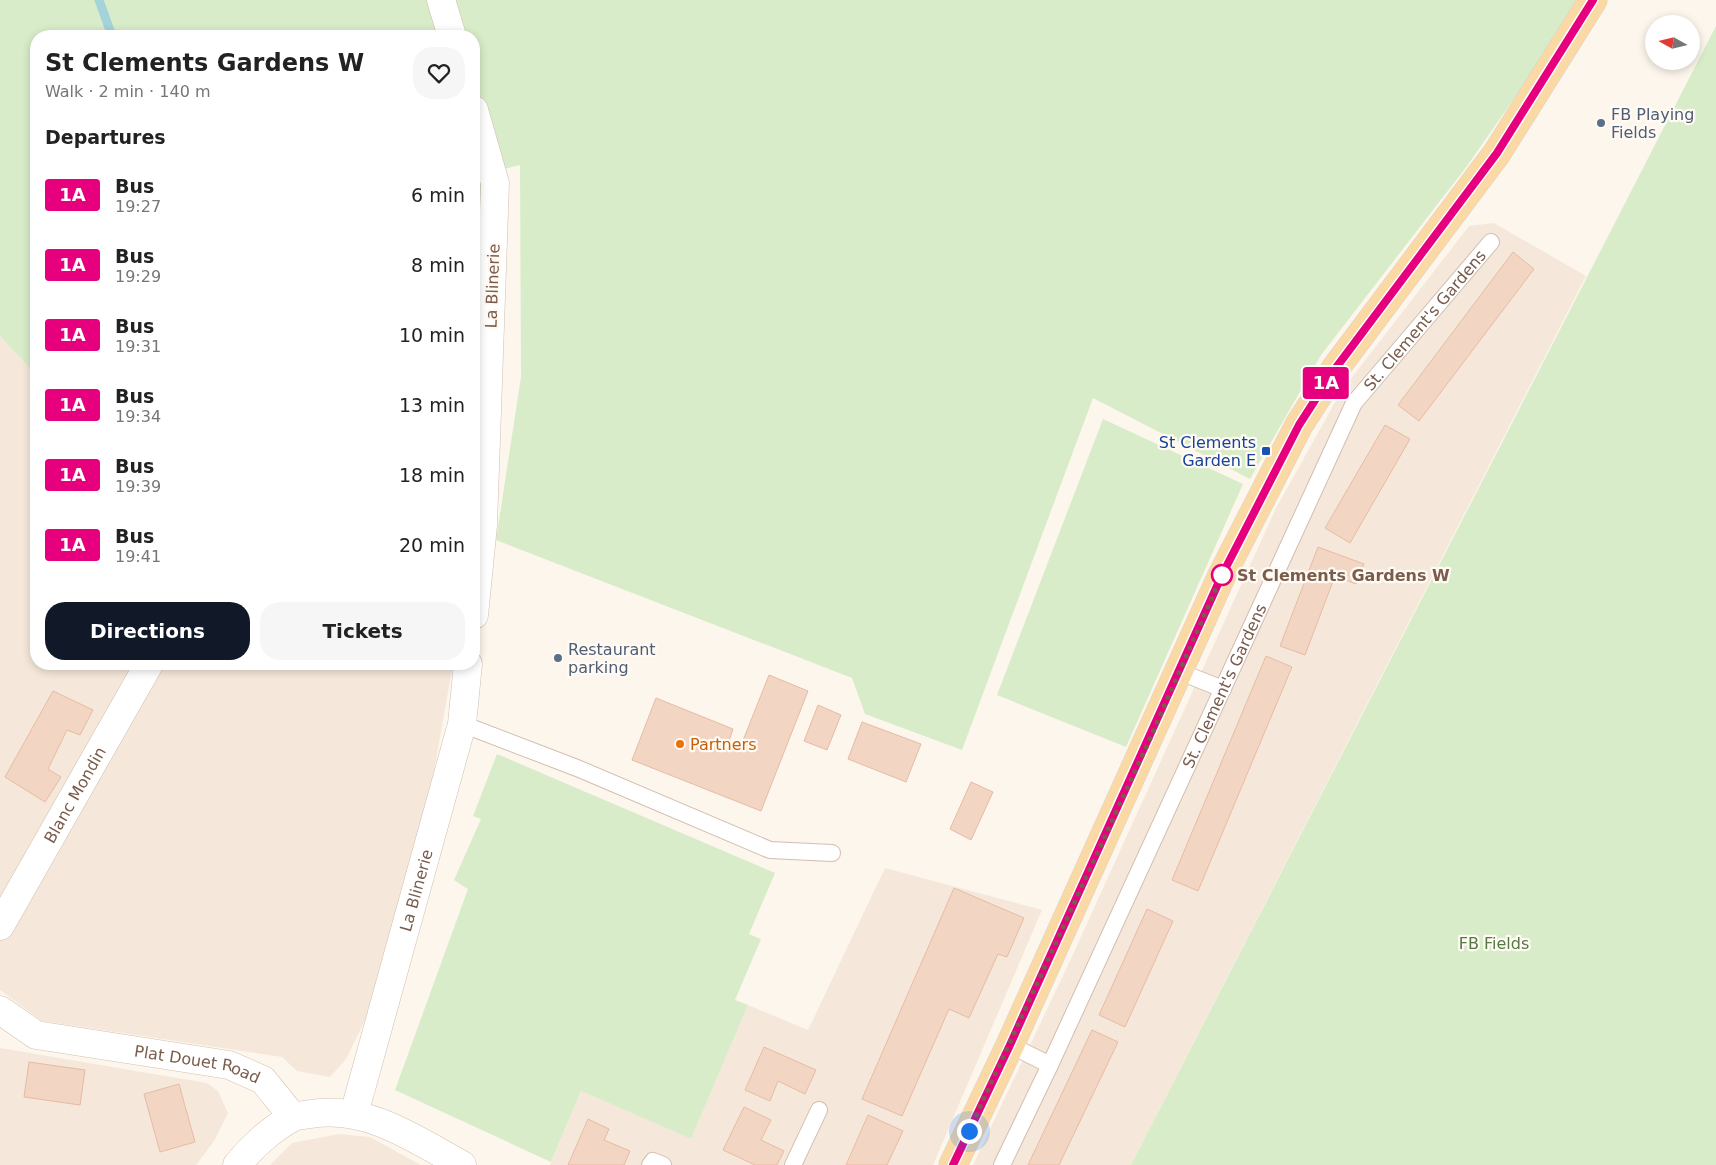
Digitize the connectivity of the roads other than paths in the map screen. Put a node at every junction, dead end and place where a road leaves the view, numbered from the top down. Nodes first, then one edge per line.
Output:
1 (441, 0) edge
2 (1593, 0) edge
3 (450, 30) edge
4 (480, 131) edge
5 (1491, 242) dead end
6 (480, 555) edge
7 (146, 670) edge
8 (467, 670) edge
9 (1180, 672) junction
10 (1223, 689) junction
11 (462, 724) junction
12 (832, 853) dead end
13 (0, 926) edge
14 (0, 1010) edge
15 (1010, 1045) junction
16 (1050, 1065) junction
17 (819, 1110) dead end
18 (354, 1114) junction
19 (293, 1117) junction
20 (237, 1165) edge
21 (462, 1165) edge
22 (650, 1165) edge
23 (664, 1165) edge
24 (793, 1165) edge
25 (953, 1165) edge
26 (1002, 1165) edge

1 - 3 street
2 - 9 main road
4 - 6 street, La Blinerie
5 - 10 lane, St. Clement's Gardens
7 - 13 street, Blanc Mondin
8 - 11 street, La Blinerie
9 - 10 lane
9 - 15 main road
10 - 16 lane, St. Clement's Gardens
11 - 12 lane
11 - 18 street, La Blinerie
14 - 19 street, Plat Douet Road
15 - 16 lane
15 - 25 main road
16 - 26 lane, St. Clement's Gardens
17 - 24 lane
18 - 19 street
18 - 21 street
19 - 20 street
22 - 23 lane

